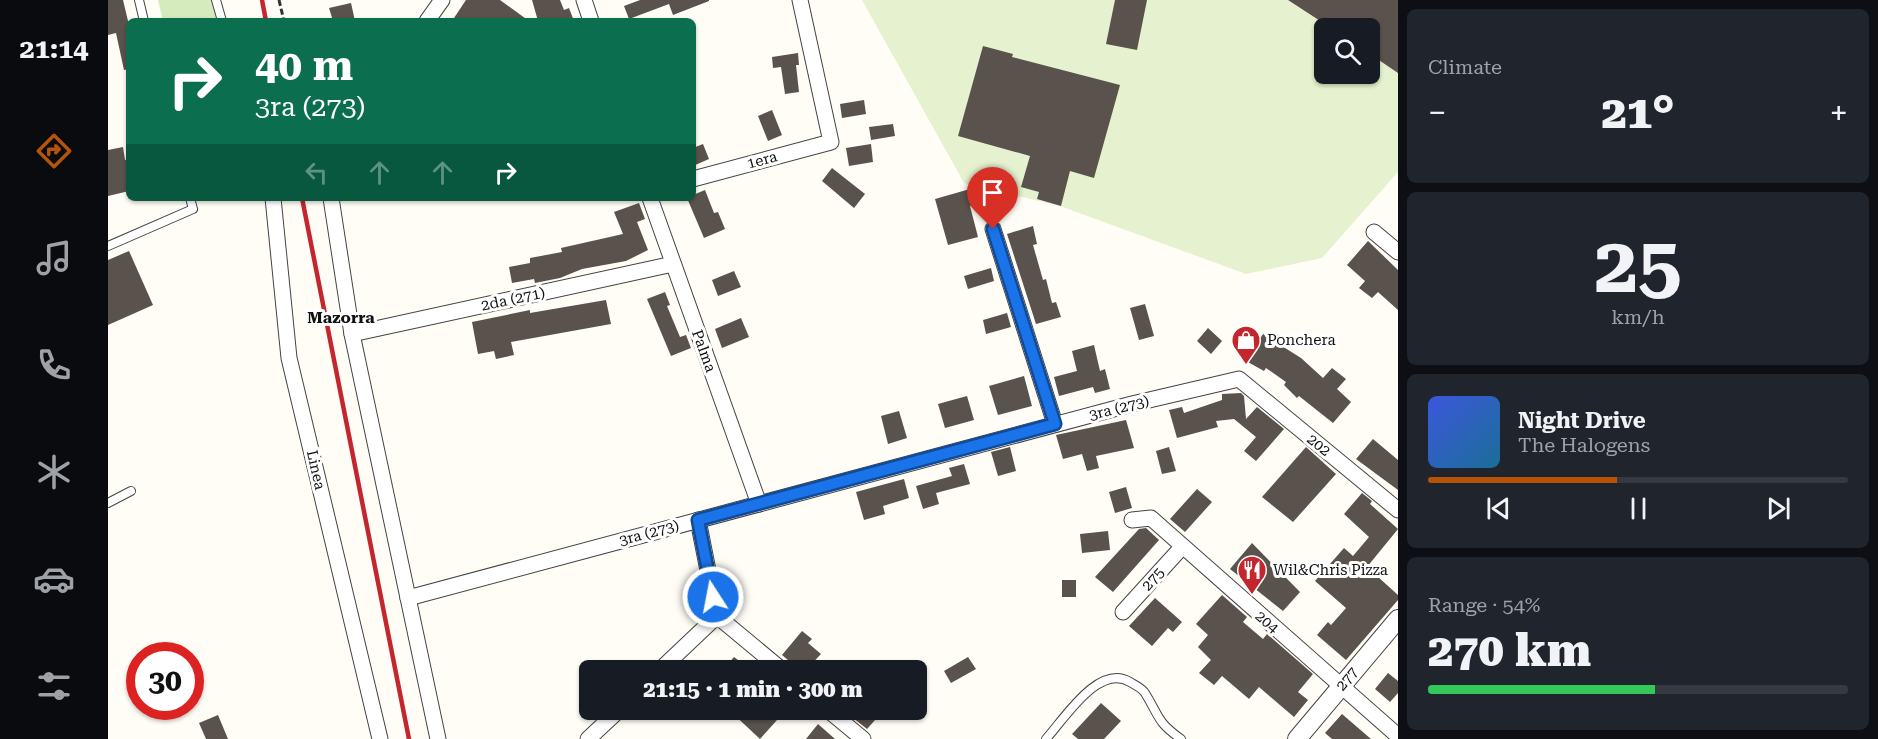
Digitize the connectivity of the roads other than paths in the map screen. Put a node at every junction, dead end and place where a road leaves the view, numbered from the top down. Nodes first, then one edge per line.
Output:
1 (139, 0) edge
2 (216, 0) edge
3 (442, 0) edge
4 (584, 0) edge
5 (800, 0) edge
6 (143, 18) edge
7 (221, 18) edge
8 (429, 18) edge
9 (590, 18) edge
10 (696, 177) edge
11 (191, 201) edge
12 (273, 201) edge
13 (332, 201) edge
14 (651, 201) edge
15 (993, 229) dead end
16 (1374, 232) dead end
17 (108, 246) edge
18 (1398, 252) edge
19 (673, 264) junction
20 (352, 334) junction
21 (1239, 380) joint
22 (1055, 424) junction
23 (131, 491) dead end
24 (108, 503) edge
25 (759, 504) junction
26 (1398, 510) edge
27 (698, 520) junction
28 (1132, 520) dead end
29 (1182, 547) junction
30 (408, 598) junction
31 (1123, 612) dead end
32 (717, 616) junction
33 (1398, 619) edge
34 (671, 660) edge
35 (770, 660) edge
36 (1341, 687) junction
37 (608, 720) edge
38 (840, 720) edge
39 (1398, 736) edge
40 (380, 739) edge
41 (438, 739) edge
42 (588, 739) edge
43 (863, 739) edge
44 (1046, 739) edge
45 (1181, 739) edge
46 (1297, 739) edge

1 - 6 lane
2 - 7 lane
3 - 8 street
4 - 9 street
5 - 10 street, 1era
11 - 17 lane
12 - 40 street, Linea
13 - 20 street
14 - 19 street, Palma
15 - 22 street
16 - 18 street
19 - 20 street, 2da (271)
19 - 25 street, Palma
20 - 30 street
21 - 22 street, 3ra (273)
21 - 26 street, 202
22 - 25 street, 3ra (273)
23 - 24 lane
25 - 27 street, 3ra (273)
27 - 30 street, 3ra (273)
27 - 32 street
28 - 29 street, 204
29 - 31 street, 275
29 - 36 street, 204
30 - 41 street
32 - 34 street
32 - 35 street
33 - 36 street, 277
36 - 39 street, 204
36 - 46 street, 277
37 - 42 street
38 - 43 street
44 - 45 lane

